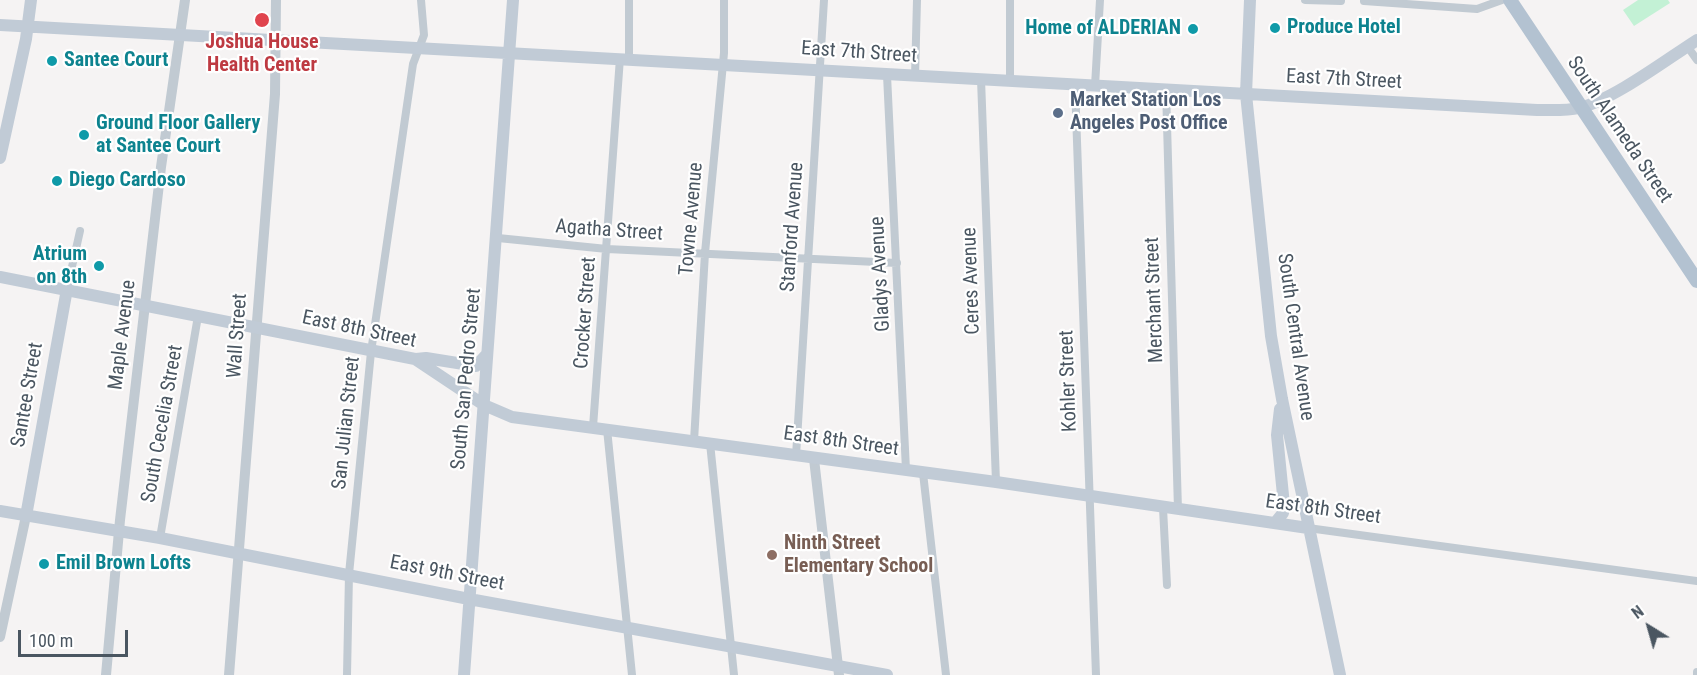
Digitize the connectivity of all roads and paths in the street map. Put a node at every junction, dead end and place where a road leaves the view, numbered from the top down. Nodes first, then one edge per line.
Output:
1 (31, 0) edge
2 (185, 0) edge
3 (276, 0) edge
4 (421, 0) edge
5 (513, 0) edge
6 (629, 0) edge
7 (724, 0) edge
8 (824, 0) edge
9 (917, 0) edge
10 (1010, 0) edge
11 (1100, 0) edge
12 (1251, 0) edge
13 (1305, 0) edge
14 (1502, 0) edge
15 (1510, 0) edge
16 (1341, 1) edge
17 (1364, 1) edge
18 (0, 25) edge
19 (28, 27) junction
20 (181, 36) junction
21 (276, 41) junction
22 (1692, 43) edge
23 (419, 48) junction
24 (509, 52) junction
25 (625, 58) junction
26 (1697, 60) edge
27 (722, 65) junction
28 (821, 70) junction
29 (887, 75) junction
30 (915, 77) junction
31 (981, 79) junction
32 (1010, 81) junction
33 (1075, 85) junction
34 (1095, 86) junction
35 (1166, 89) junction
36 (1246, 94) junction
37 (1581, 108) junction
38 (0, 158) edge
39 (80, 231) dead end
40 (498, 238) junction
41 (607, 249) junction
42 (705, 253) junction
43 (809, 259) junction
44 (897, 263) junction
45 (0, 277) edge
46 (1697, 281) edge
47 (67, 289) junction
48 (145, 305) junction
49 (198, 316) junction
50 (257, 329) junction
51 (371, 352) junction
52 (488, 353) junction
53 (416, 359) junction
54 (1281, 399) junction
55 (484, 405) junction
56 (593, 427) junction
57 (607, 429) junction
58 (694, 441) junction
59 (710, 444) junction
60 (796, 456) junction
61 (814, 459) junction
62 (906, 470) junction
63 (923, 473) junction
64 (996, 482) junction
65 (32, 486) junction
66 (1090, 496) junction
67 (0, 505) edge
68 (1163, 508) junction
69 (1178, 510) junction
70 (0, 512) edge
71 (26, 516) junction
72 (1275, 523) junction
73 (1308, 528) junction
74 (119, 531) junction
75 (160, 538) junction
76 (238, 554) junction
77 (349, 574) junction
78 (1697, 581) edge
79 (1167, 585) dead end
80 (469, 599) junction
81 (627, 626) junction
82 (0, 637) edge
83 (731, 646) junction
84 (838, 670) edge
85 (106, 675) edge
86 (229, 675) edge
87 (347, 675) edge
88 (464, 675) edge
89 (632, 675) edge
90 (734, 675) edge
91 (887, 675) edge
92 (946, 675) edge
93 (1096, 675) edge
94 (1340, 675) edge

1 - 19 main road
2 - 20 street, Maple Avenue
3 - 21 street, Wall Street
4 - 23 street, San Julian Street
5 - 24 main road
6 - 25 street, Crocker Street
7 - 27 street, Towne Avenue
8 - 28 street, Stanford Avenue
9 - 30 street
10 - 32 street
11 - 34 street
12 - 36 main road, South Central Avenue
13 - 16 street
14 - 17 street
15 - 37 main road, South Alameda Street
18 - 19 main road, East 7th Street
19 - 20 main road, East 7th Street
19 - 38 main road
20 - 21 main road, East 7th Street
20 - 48 street, Maple Avenue
21 - 23 main road, East 7th Street
21 - 50 street, Wall Street
22 - 26 street
22 - 37 main road, East 7th Street
23 - 24 main road, East 7th Street
23 - 51 street, San Julian Street
24 - 25 main road, East 7th Street
24 - 40 main road, South San Pedro Street
25 - 27 main road, East 7th Street
25 - 41 street, Crocker Street
27 - 28 main road, East 7th Street
27 - 42 street, Towne Avenue
28 - 29 main road, East 7th Street
28 - 43 street, Stanford Avenue
29 - 30 main road, East 7th Street
29 - 44 street, Gladys Avenue
30 - 31 main road, East 7th Street
31 - 32 main road, East 7th Street
31 - 64 street, Ceres Avenue
32 - 33 main road, East 7th Street
33 - 34 main road, East 7th Street
33 - 66 street, Kohler Street
34 - 35 main road, East 7th Street
35 - 36 main road, East 7th Street
35 - 69 street, Merchant Street
36 - 37 main road, East 7th Street
36 - 54 main road, South Central Avenue
37 - 46 main road, South Alameda Street
39 - 47 street, Santee Street
40 - 41 street, Agatha Street
40 - 52 main road, South San Pedro Street
41 - 42 street, Agatha Street
41 - 56 street, Crocker Street
42 - 43 street, Agatha Street
42 - 58 street, Towne Avenue
43 - 44 street, Agatha Street
43 - 60 street, Stanford Avenue
44 - 62 street, Gladys Avenue
45 - 47 main road, East 8th Street
47 - 48 main road, East 8th Street
47 - 65 main road, Santee Street
48 - 49 main road, East 8th Street
48 - 74 street, Maple Avenue
49 - 50 main road, East 8th Street
49 - 75 street, South Cecelia Street
50 - 51 main road, East 8th Street
50 - 76 street, Wall Street
51 - 53 main road, East 8th Street
51 - 77 street, San Julian Street
52 - 53 main road
52 - 55 main road, South San Pedro Street
53 - 55 main road, East 8th Street
54 - 72 main road
54 - 73 main road, South Central Avenue
55 - 56 main road, East 8th Street
55 - 80 main road, South San Pedro Street
56 - 57 main road, East 8th Street
57 - 58 main road, East 8th Street
57 - 81 street
58 - 59 main road, East 8th Street
59 - 60 main road, East 8th Street
59 - 83 street
60 - 61 main road, East 8th Street
61 - 62 main road, East 8th Street
61 - 84 street
62 - 63 main road, East 8th Street
63 - 64 main road, East 8th Street
63 - 92 street
64 - 66 main road, East 8th Street
65 - 67 main road
65 - 71 main road, Santee Street
66 - 68 main road, East 8th Street
66 - 93 street, Kohler Street
68 - 69 main road, East 8th Street
68 - 79 street
69 - 72 main road, East 8th Street
70 - 71 main road, East 9th Street
71 - 74 main road, East 9th Street
71 - 82 street, Santee Street
72 - 73 main road, East 8th Street
73 - 78 street, East 8th Street
73 - 94 main road, South Central Avenue
74 - 75 main road, East 9th Street
74 - 85 street, Maple Avenue
75 - 76 main road, East 9th Street
76 - 77 main road, East 9th Street
76 - 86 street, Wall Street
77 - 80 main road, East 9th Street
77 - 87 street, San Julian Street
80 - 81 main road, East 9th Street
80 - 88 main road, South San Pedro Street
81 - 83 main road, East 9th Street
81 - 89 street
83 - 84 main road, East 9th Street
83 - 90 street
84 - 91 main road, East 9th Street

